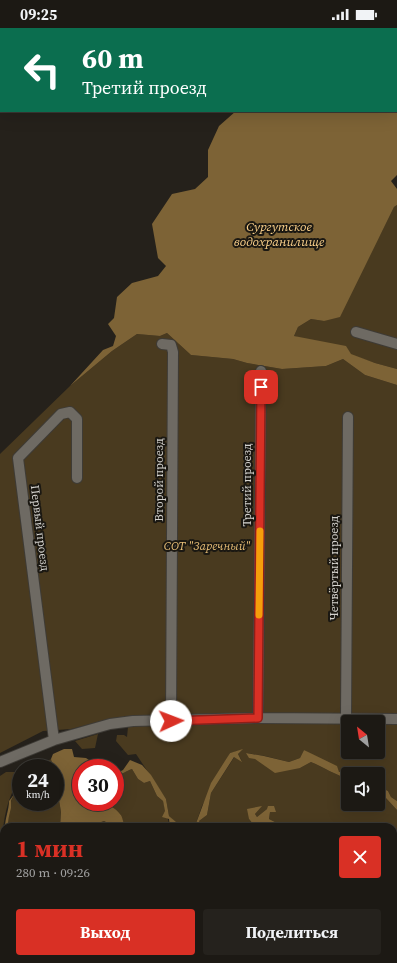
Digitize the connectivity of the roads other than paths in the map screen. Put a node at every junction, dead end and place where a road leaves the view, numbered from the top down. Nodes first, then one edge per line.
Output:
1 (356, 332) dead end
2 (162, 344) dead end
3 (397, 344) edge
4 (261, 371) dead end
5 (348, 417) dead end
6 (77, 478) dead end
7 (346, 715) edge
8 (258, 718) junction
9 (341, 719) edge
10 (385, 719) edge
11 (397, 719) edge
12 (171, 721) junction
13 (54, 740) junction
14 (0, 759) edge

1 - 3 street
2 - 12 street, Второй проезд
4 - 8 street, Третий проезд
5 - 7 street, Четвёртый проезд
6 - 13 street, Первый проезд
8 - 9 street
8 - 12 street
10 - 11 street
12 - 13 street
13 - 14 street

